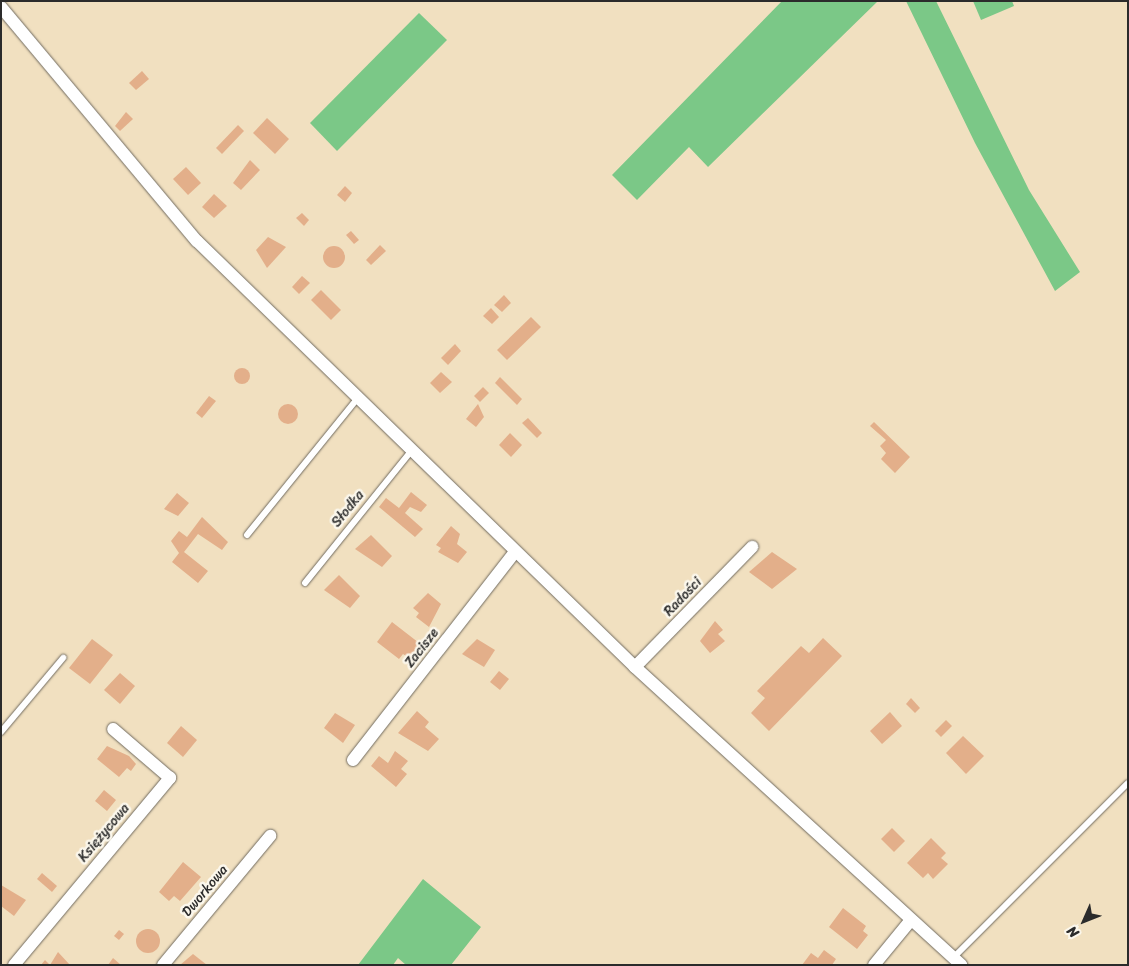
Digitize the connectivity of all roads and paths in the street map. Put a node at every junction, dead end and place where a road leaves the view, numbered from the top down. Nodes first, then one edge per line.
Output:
1 (1, 7) edge
2 (358, 398) junction
3 (411, 452) junction
4 (247, 535) dead end
5 (752, 547) dead end
6 (514, 553) junction
7 (305, 583) dead end
8 (63, 658) dead end
9 (635, 667) junction
10 (113, 729) dead end
11 (1, 732) edge
12 (352, 760) dead end
13 (1128, 783) edge
14 (270, 836) dead end
15 (913, 921) junction
16 (957, 961) edge
17 (14, 965) edge
18 (163, 965) edge
19 (874, 965) edge

1 - 2 street
2 - 3 street
2 - 4 lane
3 - 6 street
3 - 7 lane, Słodka
5 - 9 street, Radości
6 - 9 street
6 - 12 street, Zacisze
8 - 11 lane
9 - 15 street
10 - 17 street, Księżycowa
13 - 16 lane
14 - 18 street, Dworkowa
15 - 16 street
15 - 19 street

